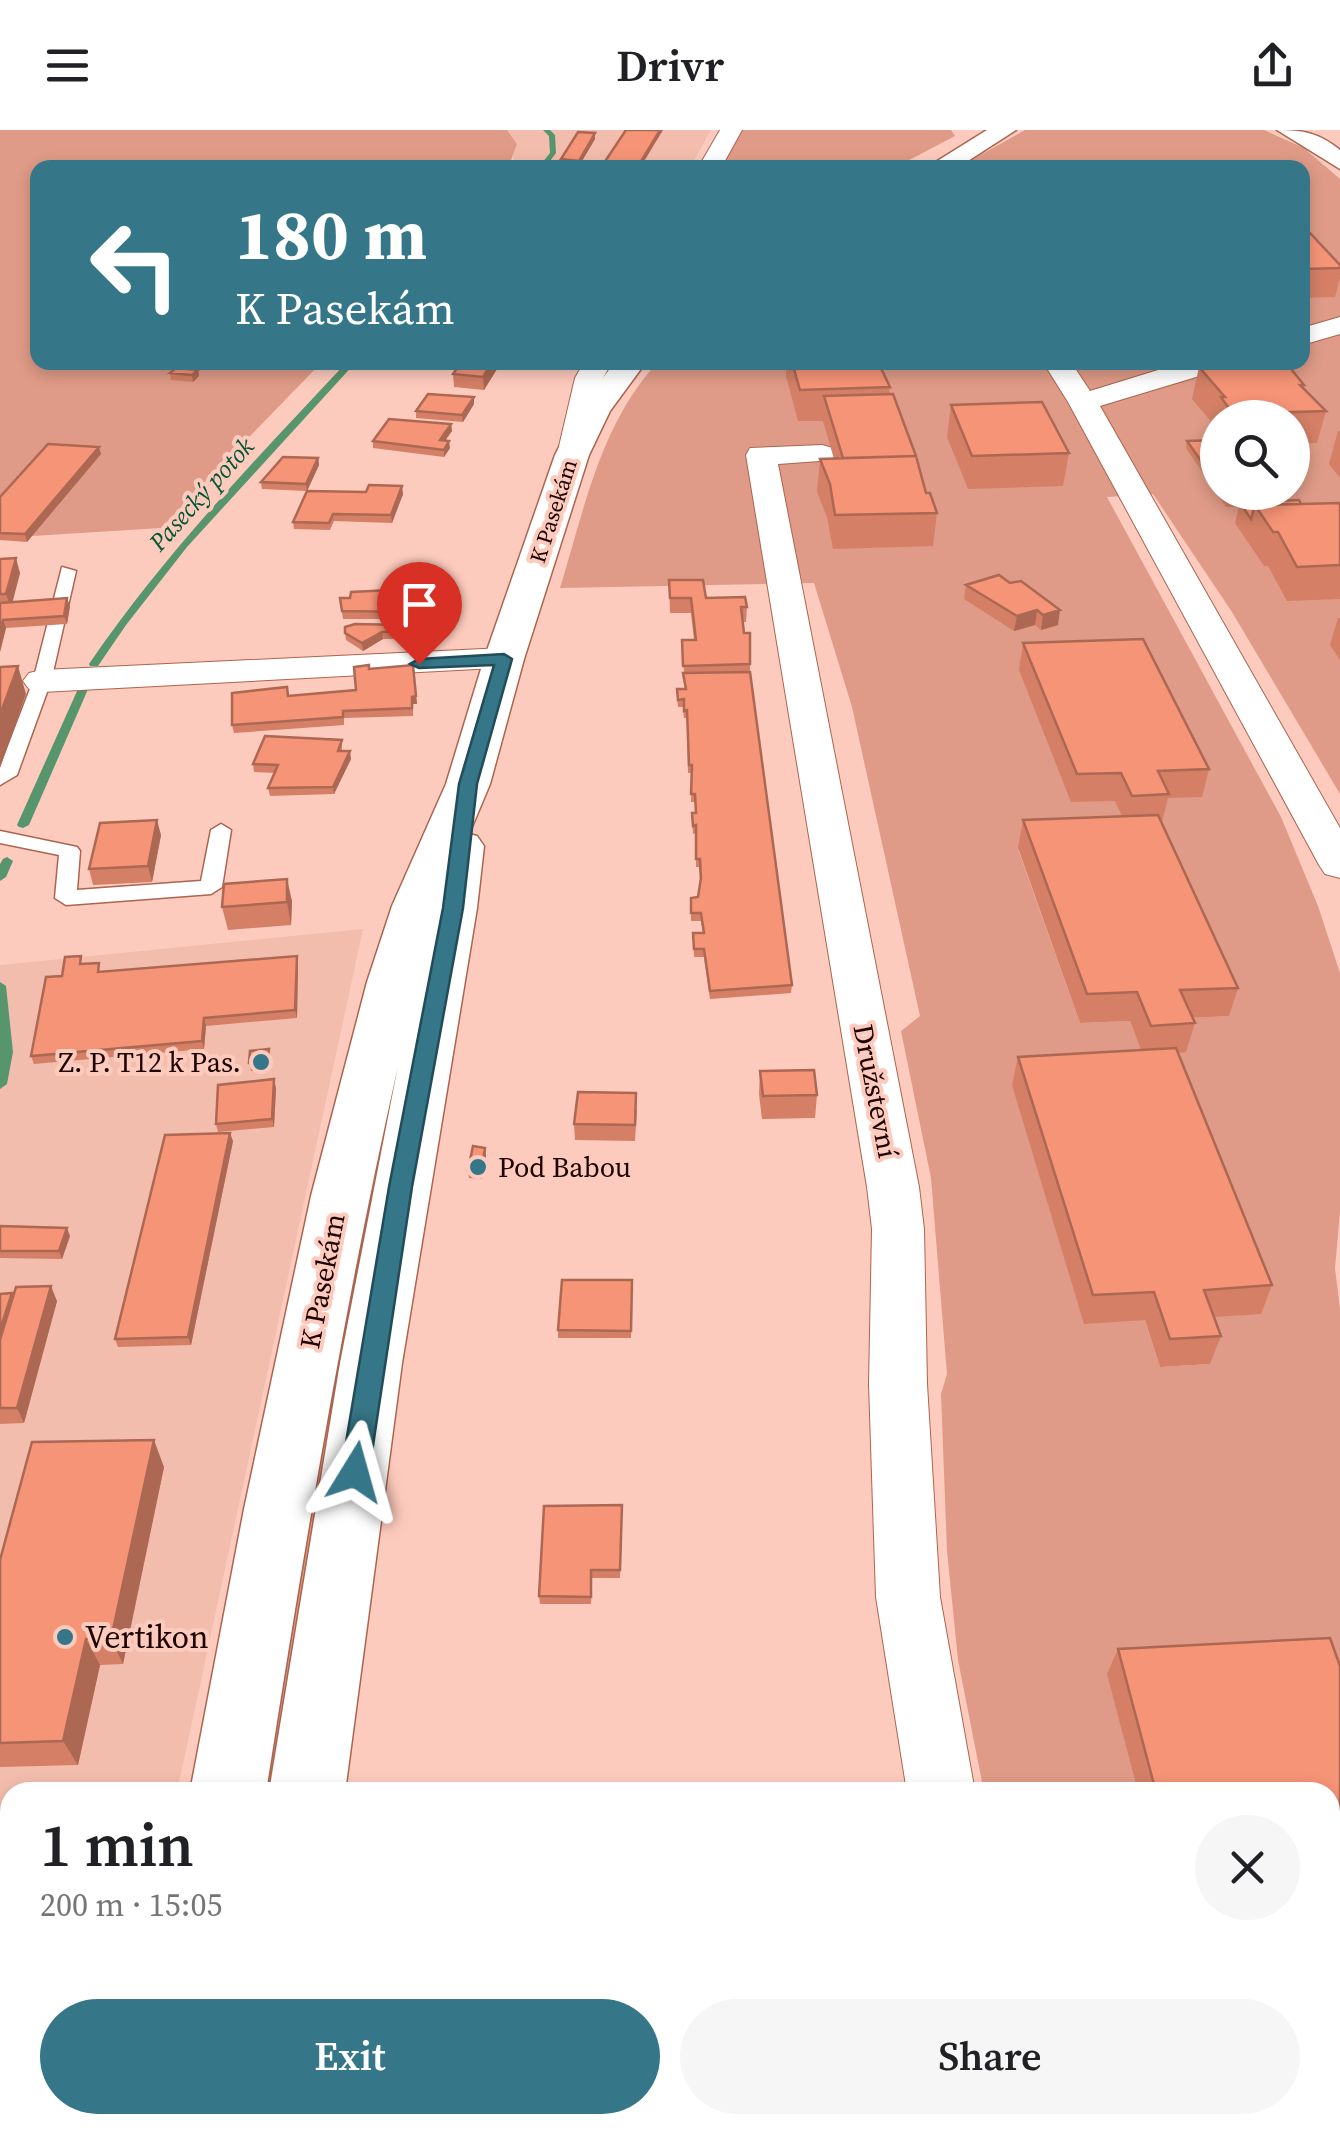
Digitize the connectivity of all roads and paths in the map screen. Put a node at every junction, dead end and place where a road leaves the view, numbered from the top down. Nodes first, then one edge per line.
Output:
1 (731, 130) edge
2 (1004, 130) edge
3 (1289, 130) edge
4 (714, 160) edge
5 (952, 160) edge
6 (1340, 162) edge
7 (1340, 325) edge
8 (1310, 334) edge
9 (594, 370) edge
10 (625, 370) edge
11 (1062, 370) edge
12 (1189, 370) edge
13 (1083, 402) junction
14 (822, 454) edge
15 (572, 455) junction
16 (68, 571) dead end
17 (504, 659) junction
18 (42, 681) junction
19 (0, 779) edge
20 (468, 784) junction
21 (221, 830) dead end
22 (0, 838) edge
23 (1340, 865) edge
24 (230, 1782) edge
25 (308, 1782) edge
26 (939, 1782) edge

1 - 4 street
2 - 5 street
3 - 6 street
7 - 8 street
9 - 15 street, K Pasekám
10 - 15 street
11 - 13 street
12 - 13 street
13 - 23 street
14 - 26 street, Družstevní
15 - 17 street, K Pasekám
16 - 18 lane
17 - 18 street
17 - 20 street, K Pasekám
18 - 19 lane
20 - 24 street, K Pasekám
20 - 25 street, K Pasekám
21 - 22 lane

